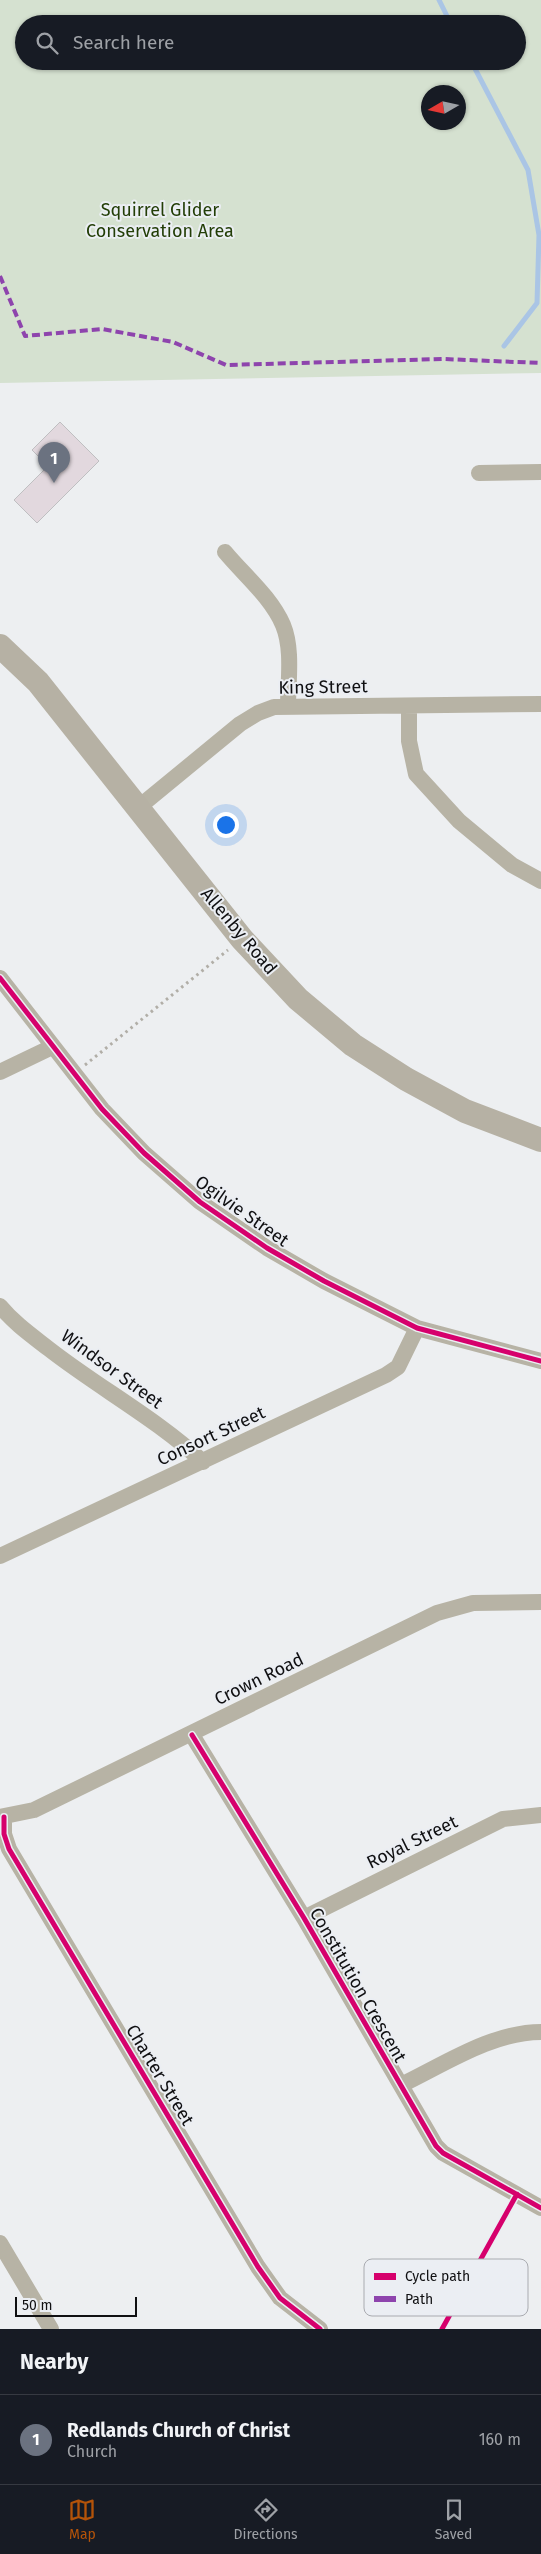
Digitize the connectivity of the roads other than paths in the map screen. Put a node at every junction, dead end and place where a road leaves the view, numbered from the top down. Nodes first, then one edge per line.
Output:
1 (541, 472) edge
2 (479, 473) dead end
3 (225, 552) dead end
4 (0, 646) edge
5 (541, 704) edge
6 (288, 706) junction
7 (409, 707) junction
8 (139, 807) junction
9 (541, 881) edge
10 (0, 978) edge
11 (52, 1047) junction
12 (0, 1072) edge
13 (541, 1140) edge
14 (0, 1306) edge
15 (417, 1328) junction
16 (541, 1361) edge
17 (203, 1462) junction
18 (0, 1556) edge
19 (541, 1602) edge
20 (192, 1734) junction
21 (541, 1815) edge
22 (2, 1817) edge
23 (304, 1918) junction
24 (541, 2032) edge
25 (401, 2086) junction
26 (541, 2208) edge
27 (0, 2243) edge
28 (51, 2329) edge
29 (320, 2329) edge

1 - 2 street
3 - 6 street
4 - 8 main road, Allenby Road
5 - 7 street, King Street
6 - 7 street, King Street
6 - 8 street, King Street
7 - 9 street
8 - 13 main road, Allenby Road
10 - 11 street, Ogilvie Street
11 - 12 street
11 - 15 street, Ogilvie Street
14 - 17 street, Windsor Street
15 - 16 street, Ogilvie Street
15 - 17 street, Consort Street
17 - 18 street, Consort Street
19 - 20 street, Crown Road
20 - 22 street, Crown Road
20 - 23 street, Constitution Crescent
21 - 23 street, Royal Street
22 - 29 street, Charter Street
23 - 25 street, Constitution Crescent
24 - 25 street
25 - 26 street, Constitution Crescent
27 - 28 street

